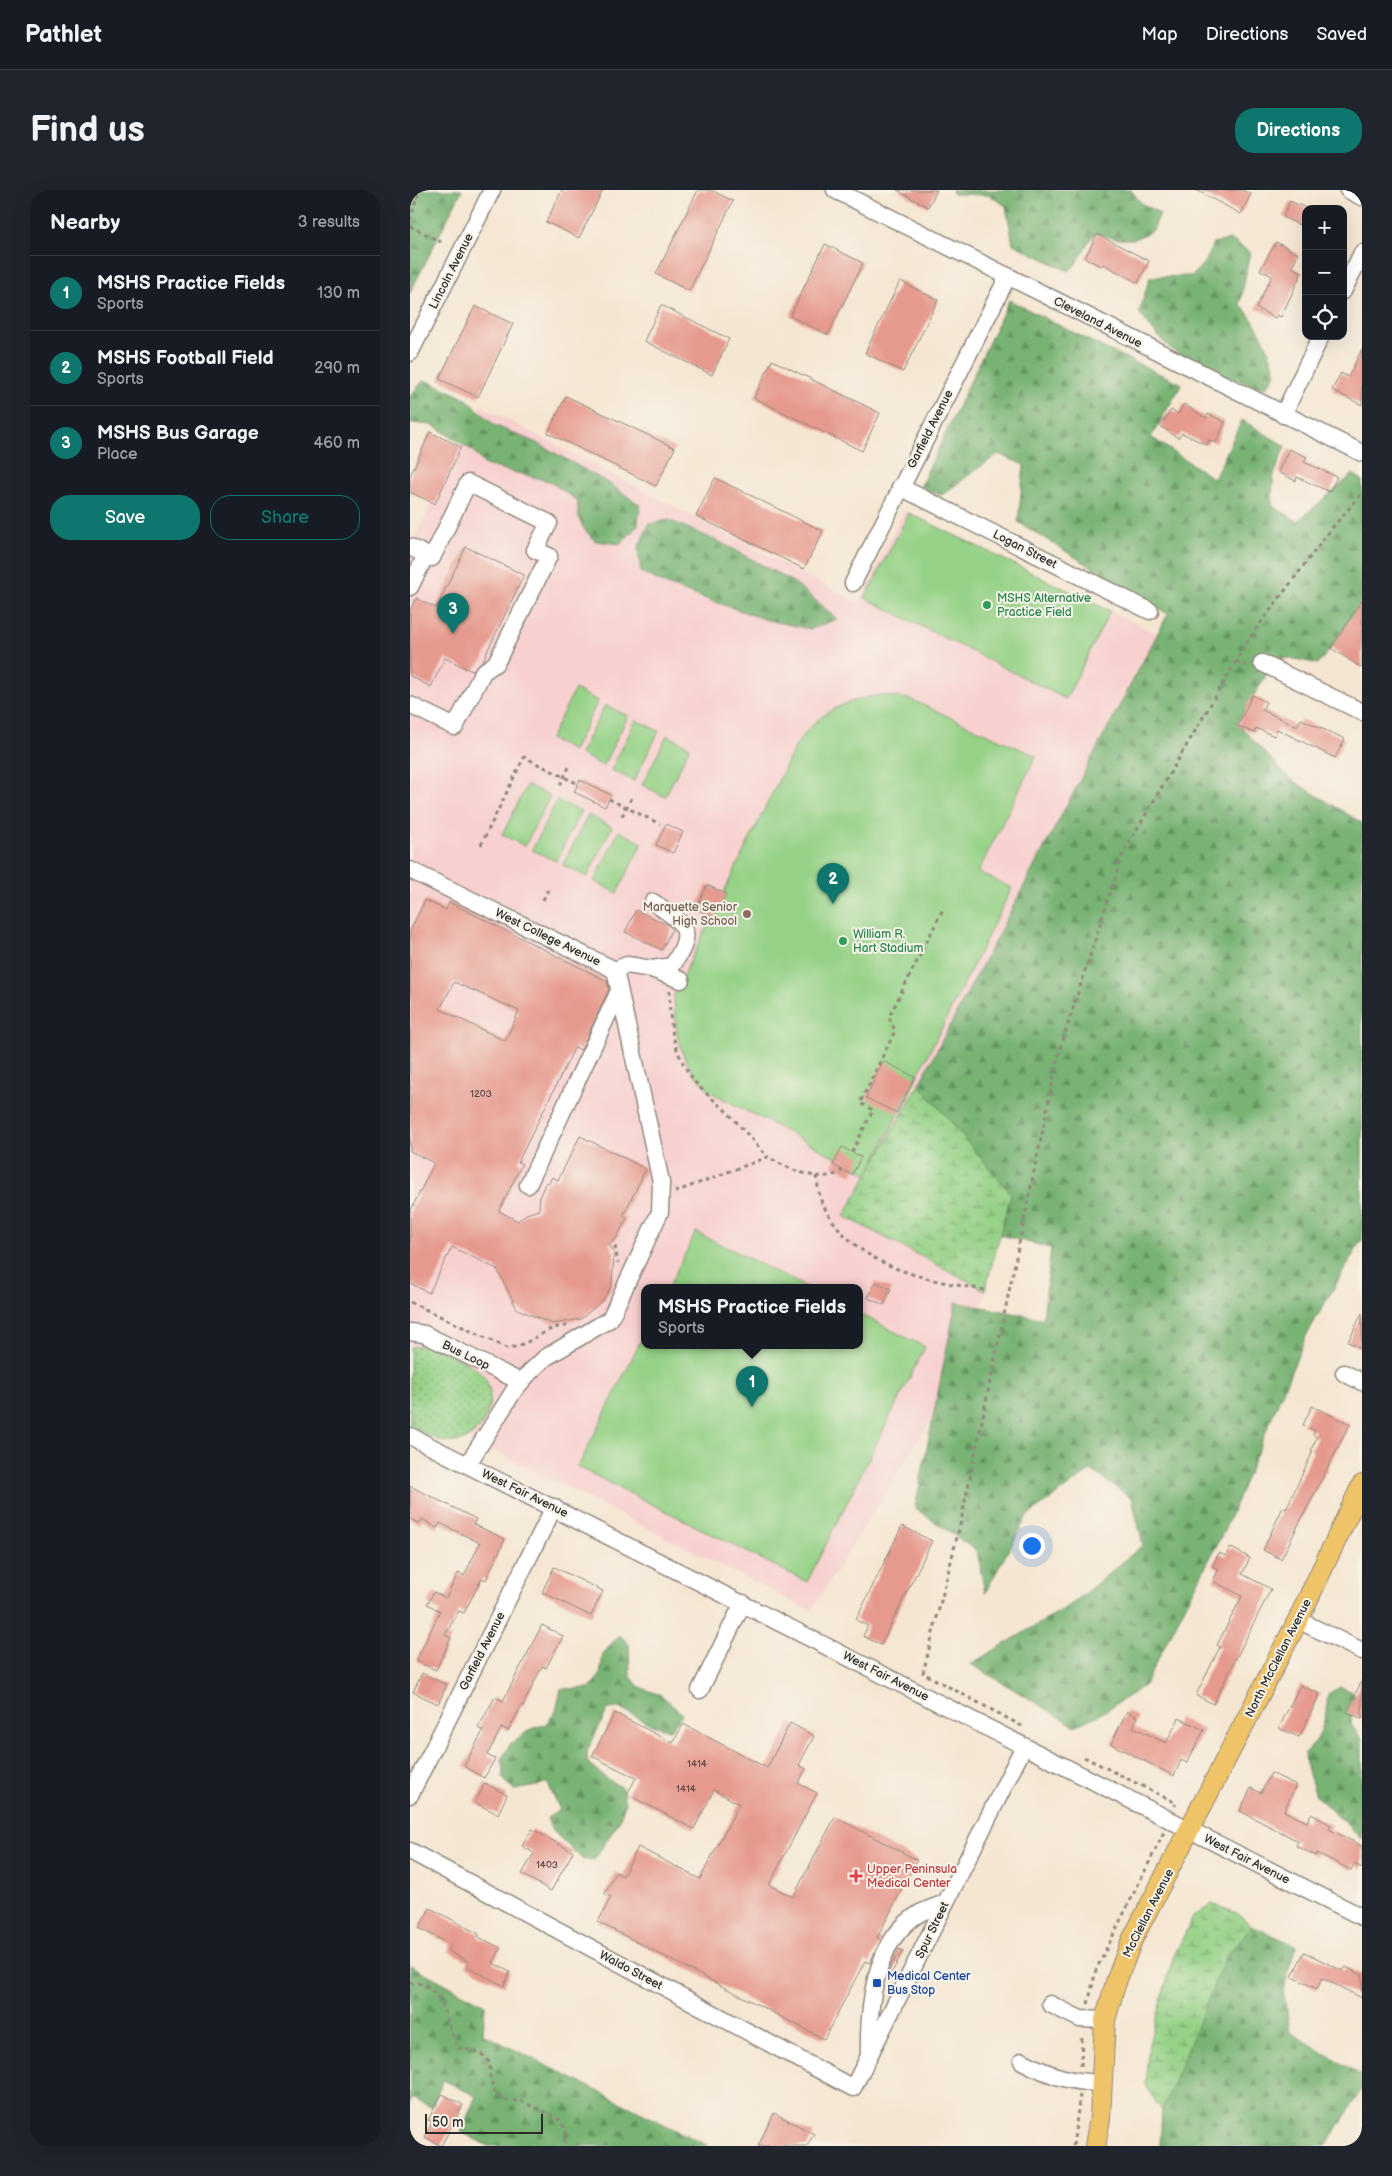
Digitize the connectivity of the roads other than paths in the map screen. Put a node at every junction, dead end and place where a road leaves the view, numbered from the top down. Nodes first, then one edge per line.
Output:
1 (492, 190) edge
2 (835, 190) edge
3 (1348, 190) edge
4 (1362, 197) edge
5 (1362, 253) edge
6 (1008, 276) junction
7 (1347, 283) edge
8 (1319, 340) edge
9 (410, 353) edge
10 (1283, 415) junction
11 (1362, 453) edge
12 (900, 487) junction
13 (410, 547) edge
14 (429, 556) junction
15 (853, 583) dead end
16 (410, 587) edge
17 (1150, 611) dead end
18 (1262, 663) dead end
19 (410, 705) edge
20 (1362, 712) edge
21 (410, 870) edge
22 (654, 902) dead end
23 (652, 969) junction
24 (615, 970) junction
25 (681, 980) dead end
26 (619, 991) junction
27 (528, 1185) dead end
28 (410, 1332) edge
29 (1344, 1373) dead end
30 (521, 1382) junction
31 (1362, 1382) edge
32 (410, 1436) edge
33 (468, 1464) junction
34 (1362, 1485) edge
35 (554, 1507) junction
36 (743, 1603) junction
37 (1298, 1620) junction
38 (1362, 1651) edge
39 (700, 1690) dead end
40 (1024, 1746) junction
41 (410, 1794) edge
42 (1190, 1831) junction
43 (410, 1851) edge
44 (945, 1903) junction
45 (1362, 1917) edge
46 (1050, 2004) dead end
47 (1105, 2020) junction
48 (869, 2057) junction
49 (1022, 2061) dead end
50 (1102, 2083) junction
51 (853, 2088) joint
52 (1095, 2146) edge

1 - 9 street, Lincoln Avenue
2 - 6 street, Cleveland Avenue
3 - 4 street
5 - 7 street
6 - 10 street, Cleveland Avenue
6 - 12 street, Garfield Avenue
8 - 10 street
10 - 11 street, Cleveland Avenue
12 - 15 street, Garfield Avenue
12 - 17 street, Logan Street
13 - 14 street
14 - 16 street
14 - 19 street
18 - 20 street
21 - 24 street, West College Avenue
22 - 23 street
23 - 24 street
23 - 25 street
24 - 26 street, West College Avenue
26 - 27 street
26 - 30 street, West College Avenue
28 - 30 street, Bus Loop
29 - 31 street
30 - 33 street, West College Avenue
32 - 33 street, West Fair Avenue
33 - 35 street, West Fair Avenue
34 - 37 main road, North McClellan Avenue
35 - 36 street, West Fair Avenue
35 - 41 street, Garfield Avenue
36 - 39 street
36 - 40 street, West Fair Avenue
37 - 38 street
37 - 42 main road, North McClellan Avenue
40 - 42 street, West Fair Avenue
40 - 44 street, Spur Street
42 - 45 street, West Fair Avenue
42 - 47 main road, McClellan Avenue
43 - 51 street, Waldo Street
44 - 48 street, Spur Street
44 - 48 street
46 - 47 street
47 - 50 main road, McClellan Avenue
48 - 51 street, Spur Street
49 - 50 street
50 - 52 main road, McClellan Avenue

